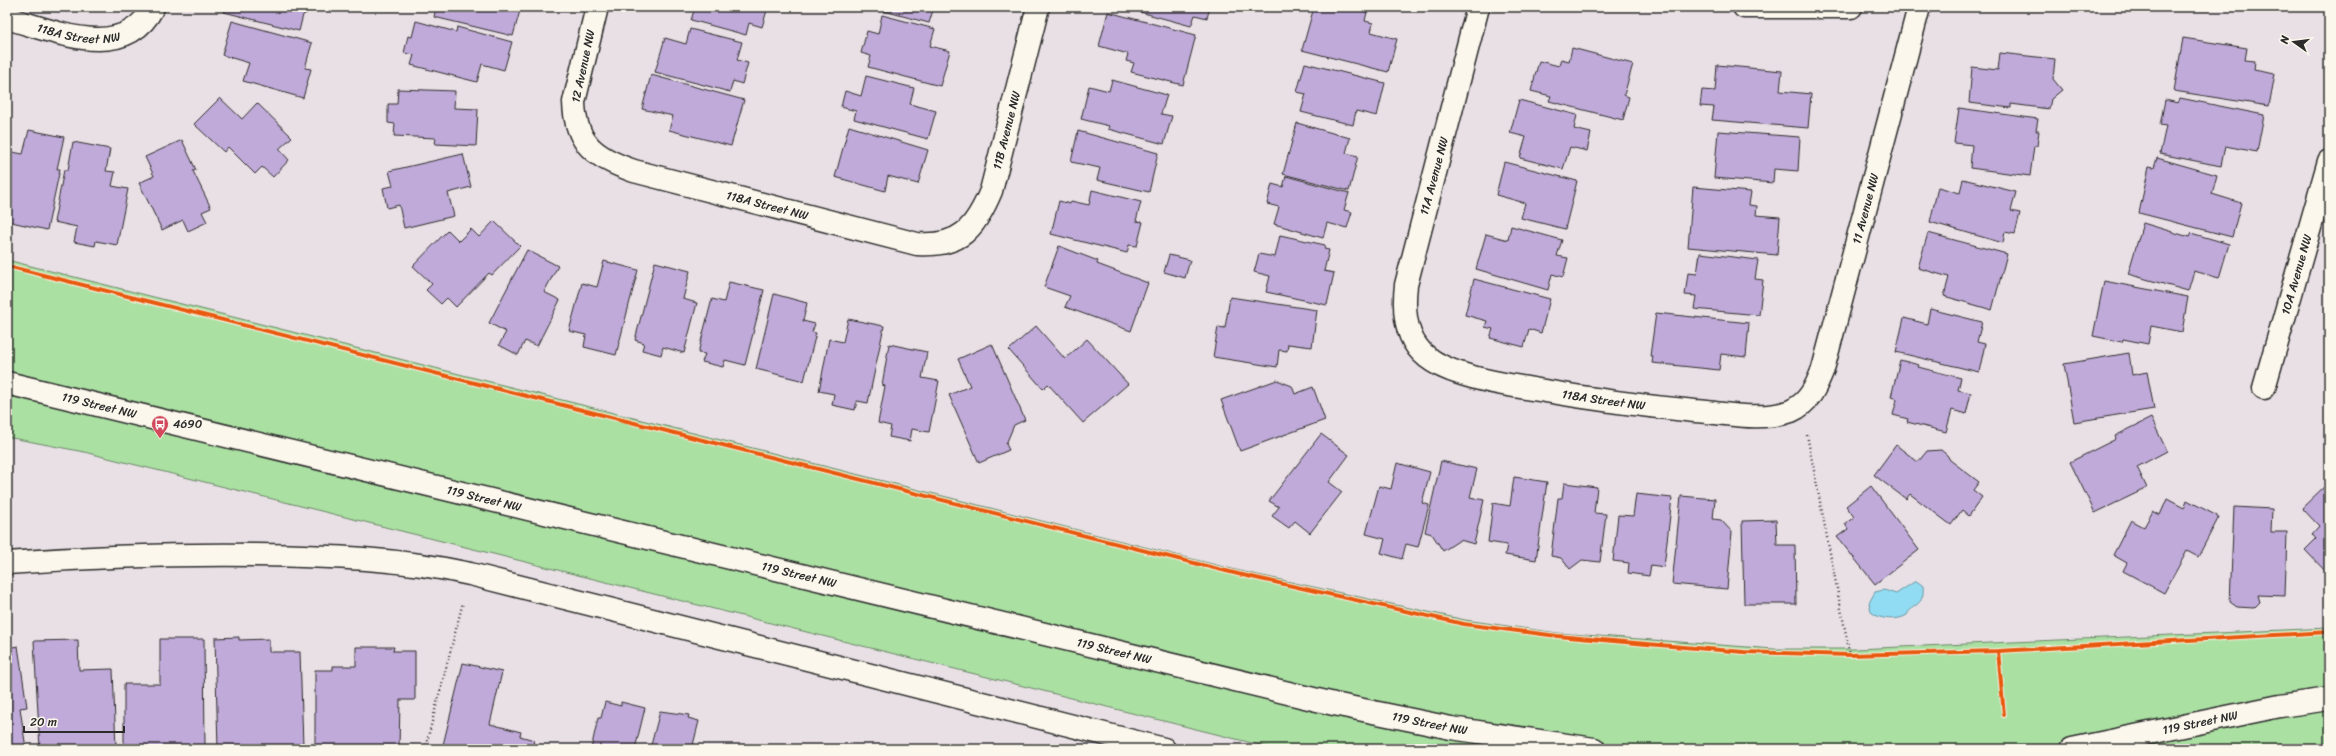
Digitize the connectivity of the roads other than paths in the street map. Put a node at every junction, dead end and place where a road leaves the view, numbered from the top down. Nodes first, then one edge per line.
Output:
1 (152, 7) edge
2 (597, 7) edge
3 (1038, 7) edge
4 (1478, 7) edge
5 (1744, 7) edge
6 (1851, 7) edge
7 (1919, 7) edge
8 (7, 18) edge
9 (587, 146) joint
10 (2329, 161) edge
11 (953, 241) joint
12 (1416, 345) joint
13 (7, 384) edge
14 (2264, 388) dead end
15 (1802, 406) joint
16 (7, 562) edge
17 (2329, 699) edge
18 (1164, 749) edge
19 (1594, 749) edge
20 (2072, 749) edge

1 - 8 street, 118A Street NW
2 - 9 street, 12 Avenue NW
3 - 11 street, 11B Avenue NW
4 - 12 street, 11A Avenue NW
5 - 6 street
7 - 15 street, 11 Avenue NW
9 - 11 street, 118A Street NW
10 - 14 street, 10A Avenue NW
12 - 15 street, 118A Street NW
13 - 19 street, 119 Street NW
16 - 18 street
17 - 20 street, 119 Street NW

